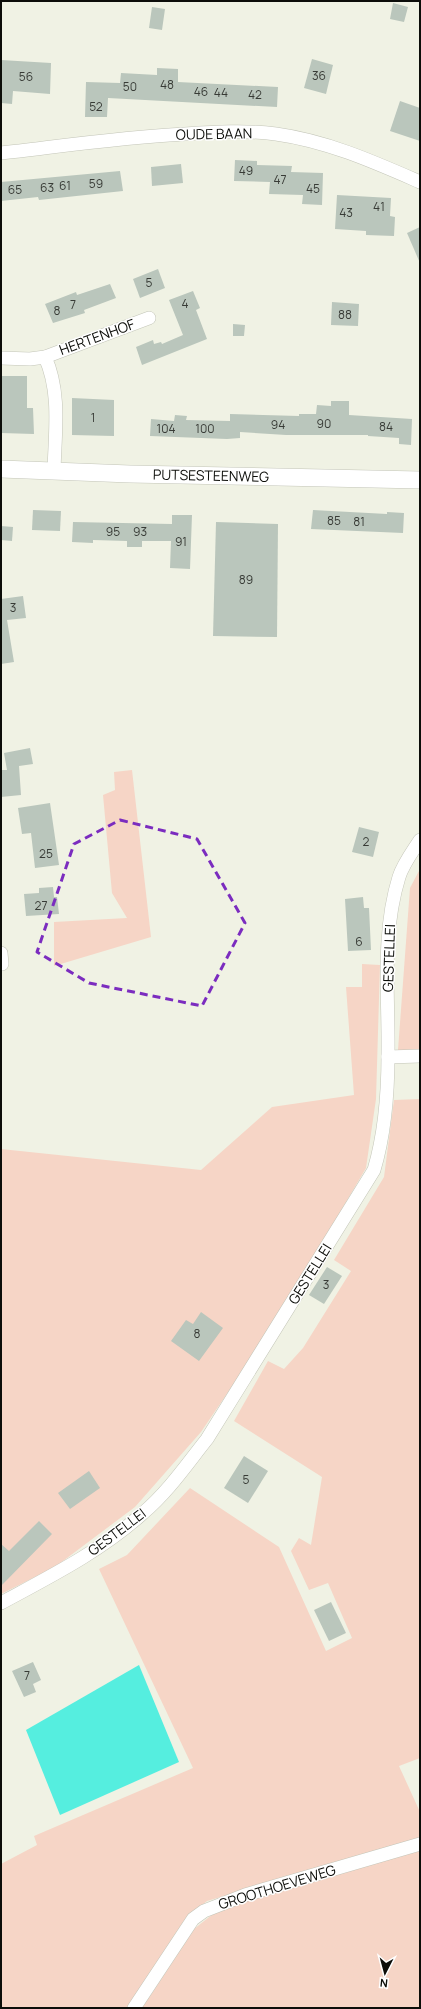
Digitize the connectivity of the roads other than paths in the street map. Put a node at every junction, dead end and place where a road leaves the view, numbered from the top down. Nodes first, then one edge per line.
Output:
1 (1, 153) edge
2 (420, 182) edge
3 (149, 318) dead end
4 (45, 356) junction
5 (1, 358) edge
6 (1, 469) edge
7 (54, 471) junction
8 (420, 480) edge
9 (420, 840) edge
10 (420, 1056) edge
11 (388, 1057) junction
12 (1, 1603) edge
13 (420, 1844) edge
14 (134, 2008) edge

1 - 2 street, OUDE BAAN
3 - 4 street, HERTENHOF
4 - 5 street, HERTENHOF
4 - 7 street, HERTENHOF
6 - 7 main road, PUTSESTEENWEG
7 - 8 main road, PUTSESTEENWEG
9 - 11 street, GESTELLEI
10 - 11 street
11 - 12 street, GESTELLEI
13 - 14 street, GROOTHOEVEWEG

